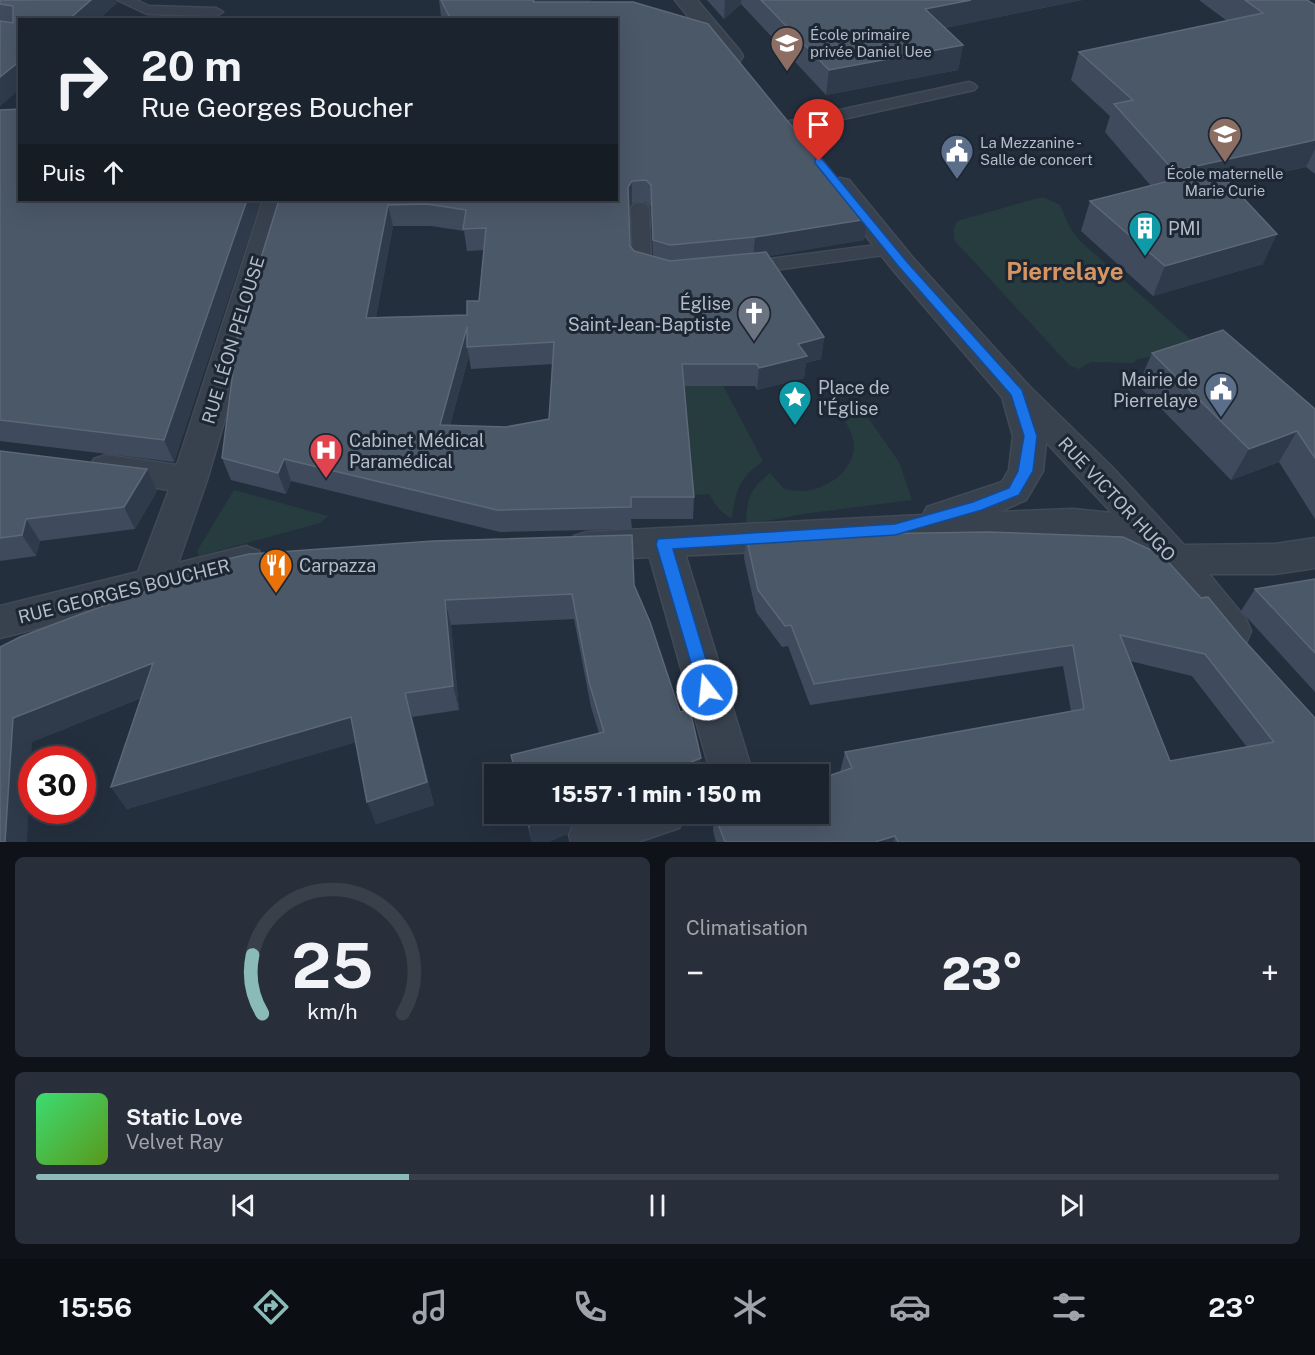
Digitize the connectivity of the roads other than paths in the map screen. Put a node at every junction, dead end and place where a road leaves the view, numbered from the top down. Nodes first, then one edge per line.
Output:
1 (124, 0) edge
2 (685, 9) edge
3 (216, 12) dead end
4 (751, 80) edge
5 (969, 87) dead end
6 (782, 116) joint
7 (276, 201) edge
8 (640, 208) dead end
9 (892, 249) junction
10 (726, 270) edge
11 (669, 275) edge
12 (1018, 394) junction
13 (79, 465) edge
14 (190, 480) junction
15 (895, 530) junction
16 (1147, 530) junction
17 (664, 544) junction
18 (558, 546) edge
19 (278, 554) edge
20 (1315, 554) edge
21 (1175, 560) junction
22 (152, 584) junction
23 (7, 638) edge
24 (1251, 654) edge
25 (729, 764) edge
26 (628, 824) edge
27 (593, 842) edge

1 - 3 lane
2 - 4 street
5 - 6 lane
6 - 9 street, RUE VICTOR HUGO
7 - 14 street, RUE LÉON PELOUSE
8 - 11 lane
9 - 10 lane
9 - 12 street, RUE VICTOR HUGO
12 - 15 street
12 - 16 street, RUE VICTOR HUGO
13 - 14 street
14 - 22 street, RUE LÉON PELOUSE
15 - 16 street
15 - 17 street
16 - 21 street, RUE VICTOR HUGO
17 - 18 street
17 - 25 street
19 - 22 street, RUE GEORGES BOUCHER
20 - 21 street
21 - 24 street, RUE VICTOR HUGO
22 - 23 street, RUE GEORGES BOUCHER
26 - 27 street

